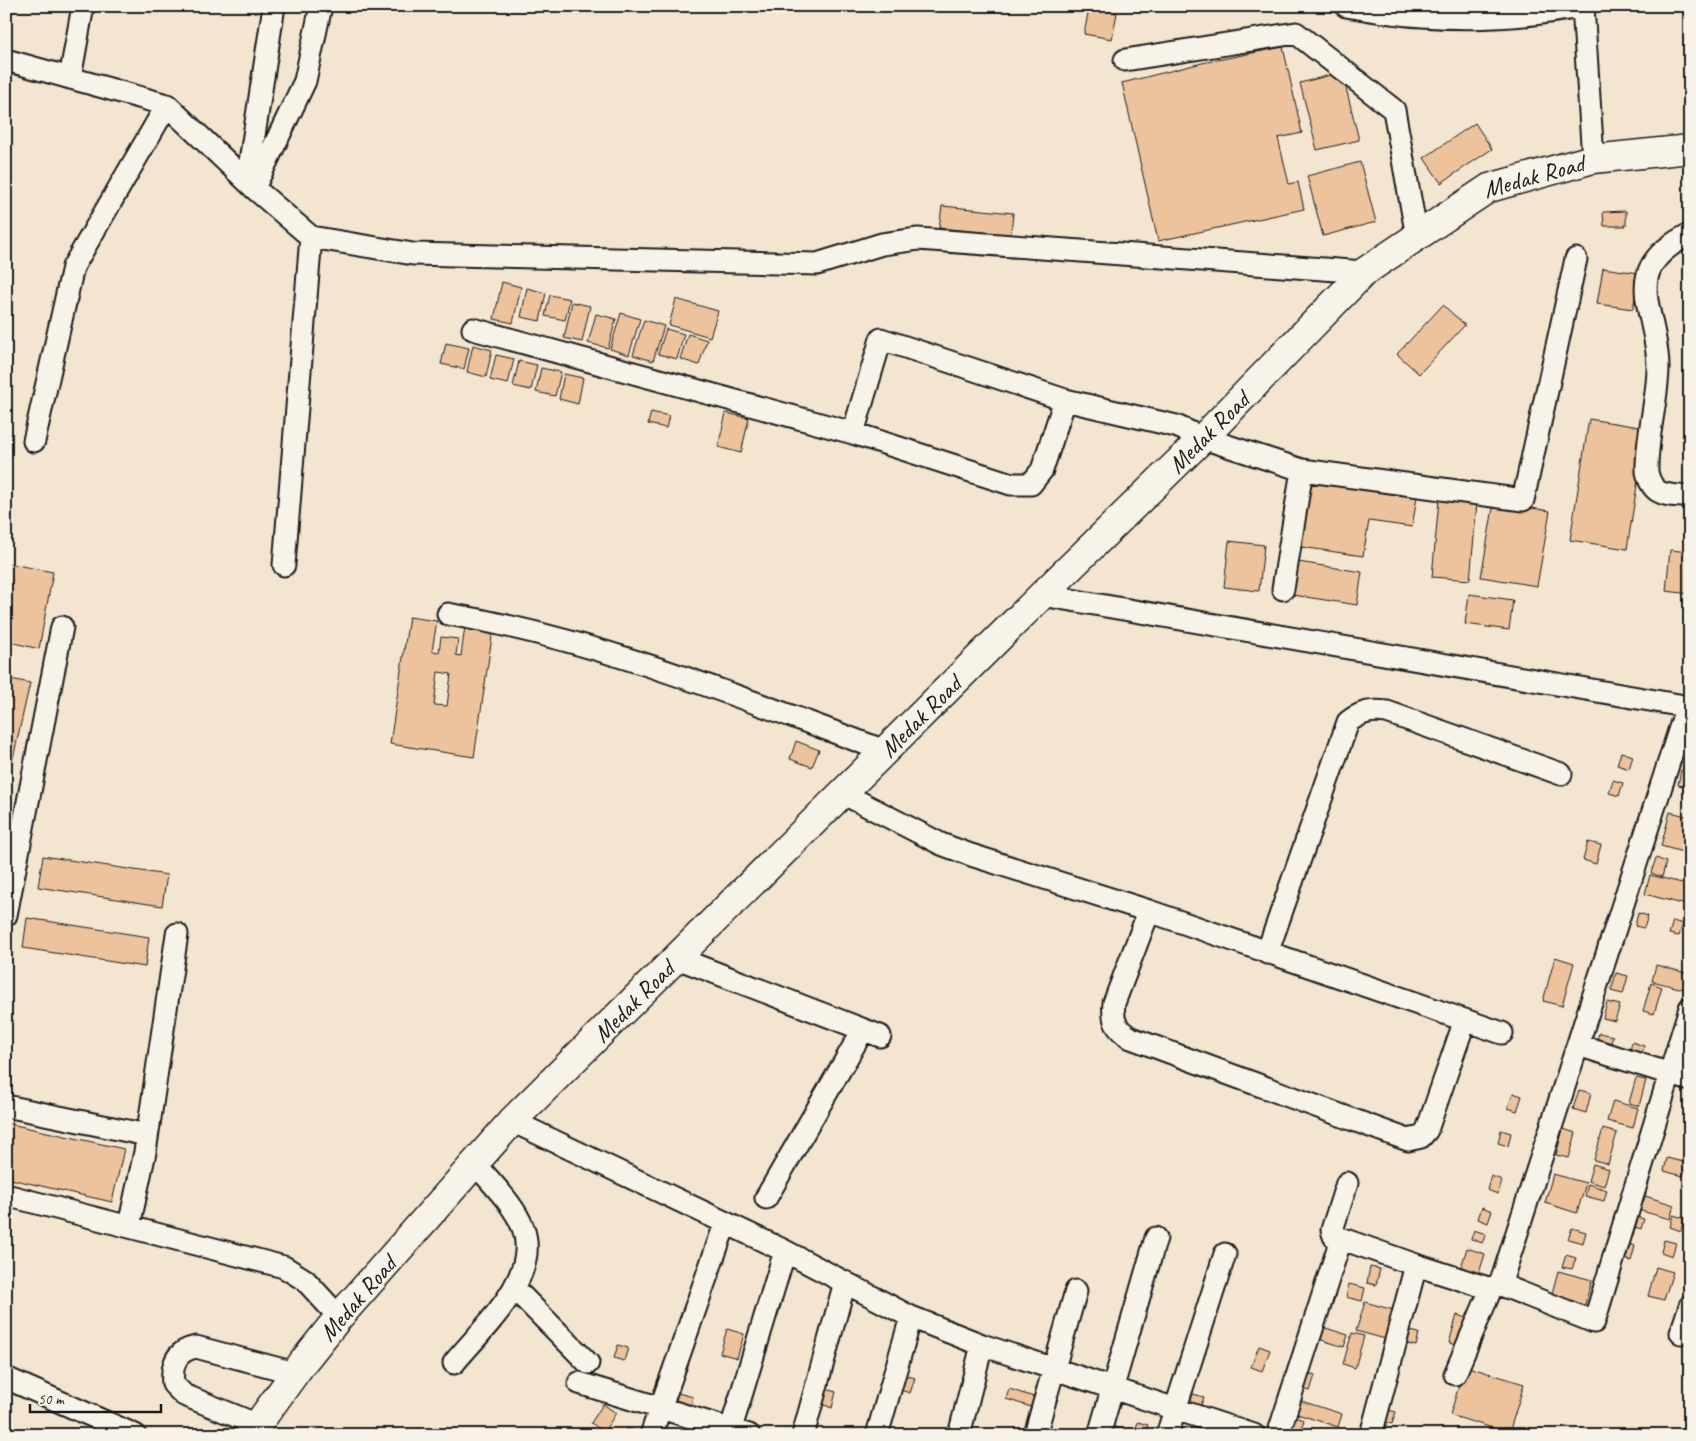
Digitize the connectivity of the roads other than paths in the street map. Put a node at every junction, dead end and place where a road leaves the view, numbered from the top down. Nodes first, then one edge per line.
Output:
1 (83, 6) edge
2 (274, 6) edge
3 (321, 6) edge
4 (1346, 6) edge
5 (1584, 6) edge
6 (6, 60) edge
7 (1125, 60) dead end
8 (70, 78) junction
9 (167, 106) junction
10 (1690, 149) edge
11 (1593, 159) junction
12 (251, 184) junction
13 (1690, 234) edge
14 (311, 237) junction
15 (1417, 238) junction
16 (1576, 259) dead end
17 (1364, 272) junction
18 (473, 329) dead end
19 (1064, 400) junction
20 (853, 433) junction
21 (1203, 438) junction
22 (34, 441) dead end
23 (1302, 470) junction
24 (1690, 497) edge
25 (284, 564) dead end
26 (1283, 589) dead end
27 (1042, 595) junction
28 (448, 614) dead end
29 (62, 627) dead end
30 (1688, 707) edge
31 (885, 751) junction
32 (1561, 774) dead end
33 (842, 793) junction
34 (1149, 911) junction
35 (6, 916) edge
36 (177, 934) dead end
37 (1268, 953) junction
38 (677, 958) junction
39 (1690, 1008) edge
40 (1465, 1020) junction
41 (1502, 1033) dead end
42 (1578, 1045) junction
43 (1668, 1074) junction
44 (1690, 1080) edge
45 (6, 1106) edge
46 (512, 1121) junction
47 (148, 1134) junction
48 (475, 1164) junction
49 (1347, 1184) dead end
50 (6, 1195) edge
51 (766, 1198) dead end
52 (725, 1224) junction
53 (129, 1226) junction
54 (1156, 1238) dead end
55 (1341, 1239) junction
56 (785, 1251) junction
57 (1225, 1254) dead end
58 (1416, 1265) junction
59 (845, 1282) junction
60 (1495, 1286) junction
61 (515, 1289) junction
62 (1076, 1291) dead end
63 (1690, 1306) edge
64 (911, 1317) junction
65 (339, 1318) junction
66 (1681, 1332) dead end
67 (982, 1345) junction
68 (454, 1363) dead end
69 (588, 1363) dead end
70 (1055, 1368) junction
71 (295, 1373) junction
72 (1455, 1374) dead end
73 (6, 1378) edge
74 (579, 1383) dead end
75 (1113, 1387) junction
76 (660, 1408) junction
77 (1174, 1408) junction
78 (254, 1430) edge
79 (736, 1433) edge
80 (1244, 1433) edge
81 (135, 1435) edge
82 (651, 1435) edge
83 (803, 1435) edge
84 (877, 1435) edge
85 (959, 1435) edge
86 (1035, 1435) edge
87 (1100, 1435) edge
88 (1167, 1435) edge
89 (1278, 1435) edge
90 (1371, 1435) edge

1 - 8 street
2 - 12 street
3 - 12 street
4 - 5 street
5 - 11 street
6 - 8 street
7 - 15 street
8 - 9 street
9 - 12 street
9 - 22 street
10 - 11 main road, Medak Road
11 - 15 main road, Medak Road
12 - 14 street
13 - 24 street
14 - 17 street
14 - 25 street
15 - 17 main road, Medak Road
16 - 23 street
17 - 21 main road, Medak Road
18 - 20 street
19 - 20 street
19 - 20 street
19 - 21 street
21 - 23 street
21 - 27 main road, Medak Road
23 - 26 street
27 - 30 street
27 - 31 main road, Medak Road
28 - 31 street
29 - 35 street
30 - 42 street
31 - 33 main road, Medak Road
32 - 37 street
33 - 34 street
33 - 38 main road, Medak Road
34 - 37 street
34 - 40 street
36 - 47 street
37 - 40 street
38 - 46 main road, Medak Road
38 - 51 street
39 - 43 street
40 - 41 street
42 - 43 street
42 - 60 street
43 - 44 street
43 - 60 street
45 - 47 street
46 - 48 main road, Medak Road
46 - 52 street
47 - 53 street
48 - 61 street
48 - 65 main road, Medak Road
49 - 55 street
50 - 53 street
52 - 56 street
52 - 76 street
53 - 65 street
54 - 75 street
55 - 58 street
55 - 89 street
56 - 59 street
56 - 79 street
57 - 77 street
58 - 60 street
58 - 90 street
59 - 64 street
59 - 83 street
60 - 72 street
61 - 68 street
61 - 69 street
62 - 70 street
63 - 66 street
64 - 67 street
64 - 84 street
65 - 71 main road, Medak Road
67 - 70 street
67 - 85 street
70 - 75 street
70 - 86 street
71 - 78 main road, Medak Road
71 - 78 street
73 - 81 street
74 - 76 street
75 - 77 street
75 - 87 street
76 - 79 street
76 - 82 street
77 - 80 street
77 - 88 street

